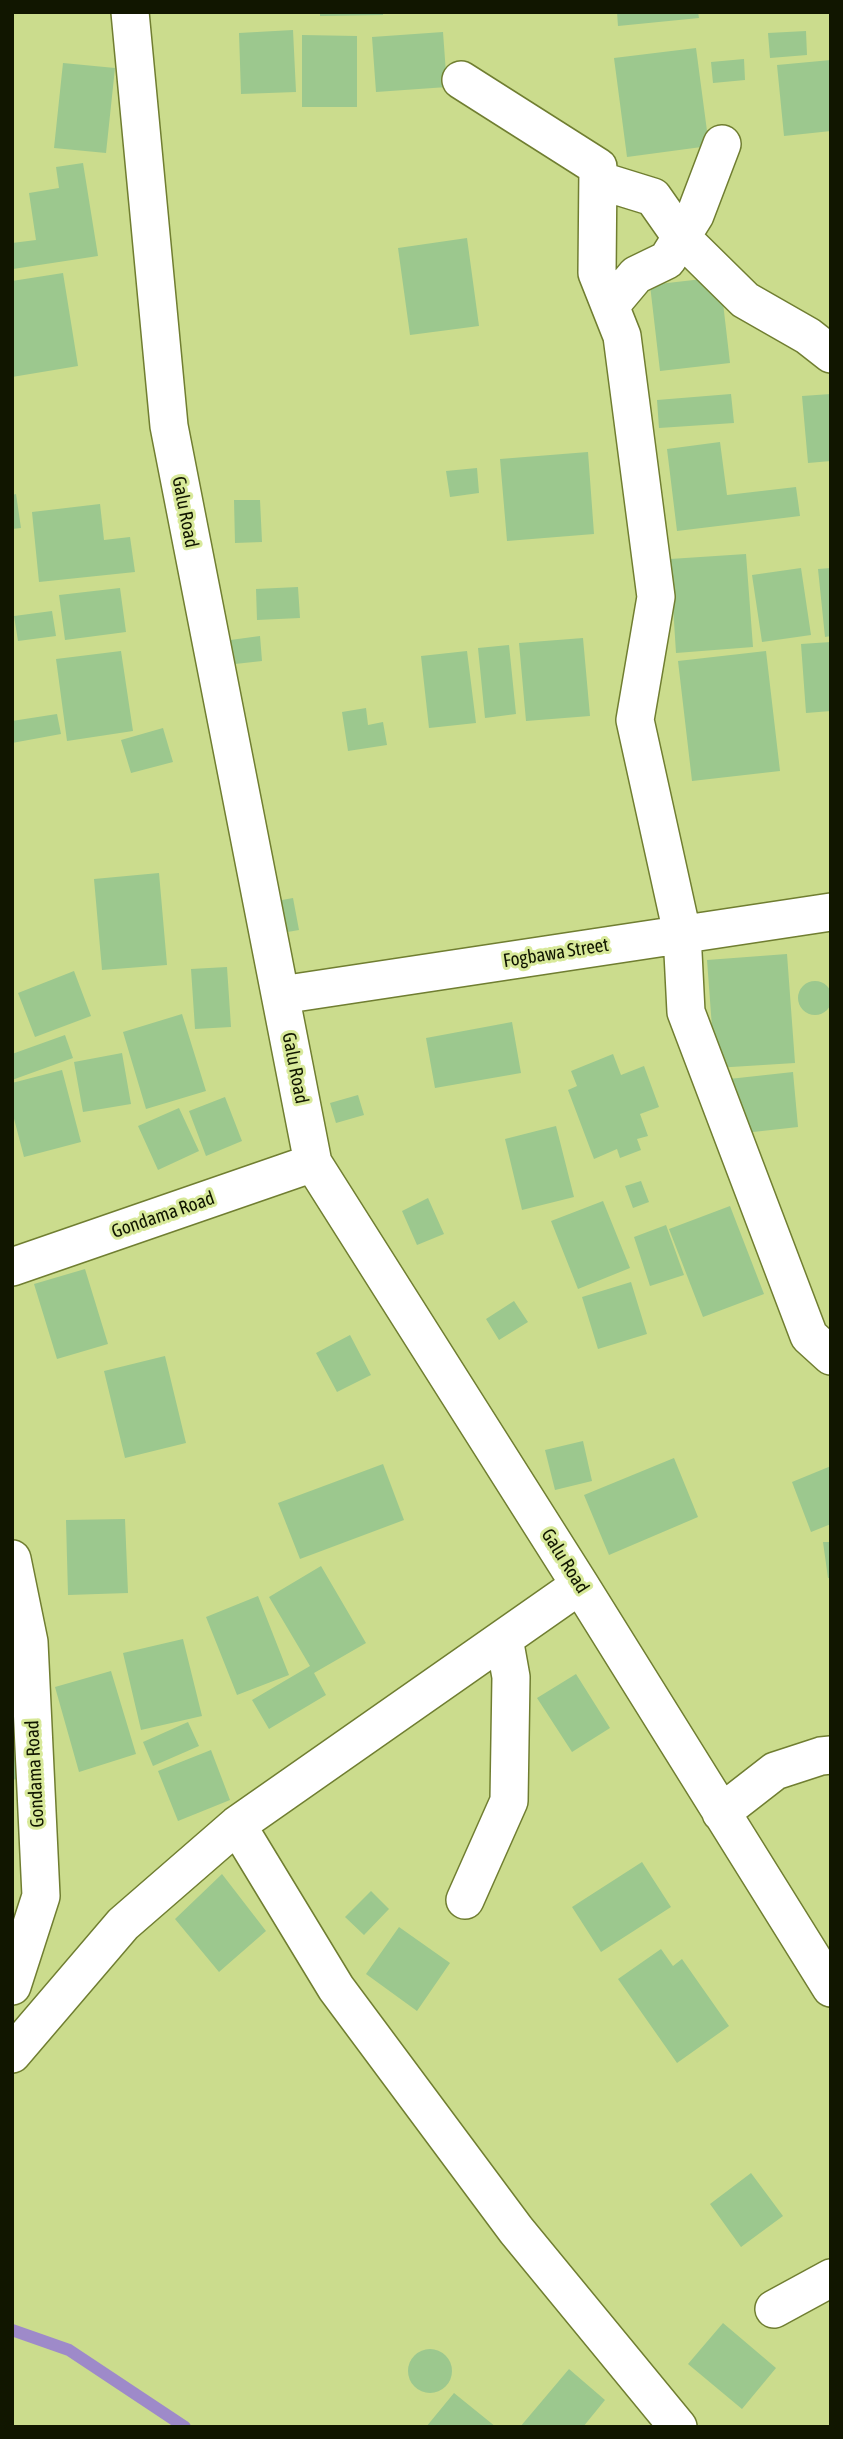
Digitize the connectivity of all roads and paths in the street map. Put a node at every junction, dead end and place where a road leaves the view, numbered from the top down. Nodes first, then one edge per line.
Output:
1 (130, 12) edge
2 (461, 80) dead end
3 (722, 144) dead end
4 (598, 180) junction
5 (681, 237) junction
6 (610, 306) junction
7 (831, 354) edge
8 (831, 912) edge
9 (682, 933) junction
10 (281, 995) junction
11 (313, 1163) junction
12 (12, 1267) edge
13 (831, 1356) edge
14 (12, 1559) edge
15 (580, 1585) junction
16 (504, 1638) junction
17 (831, 1755) edge
18 (721, 1813) junction
19 (237, 1825) junction
20 (465, 1900) dead end
21 (12, 1986) edge
22 (831, 1988) edge
23 (12, 2054) edge
24 (831, 2278) edge
25 (774, 2309) dead end
26 (678, 2427) edge

1 - 10 street, Galu Road
2 - 4 street
3 - 5 street
4 - 5 street
4 - 6 street
5 - 6 street
5 - 7 street
6 - 9 street
8 - 9 street, Fogbawa Street
9 - 10 street, Fogbawa Street
9 - 13 street
10 - 11 street, Galu Road
11 - 12 street, Gondama Road
11 - 15 street, Galu Road
14 - 21 street, Gondama Road
15 - 16 street
15 - 18 street, Galu Road
16 - 19 street
16 - 20 street
17 - 18 street
18 - 22 street, Galu Road
19 - 23 street
19 - 26 street
24 - 25 street

